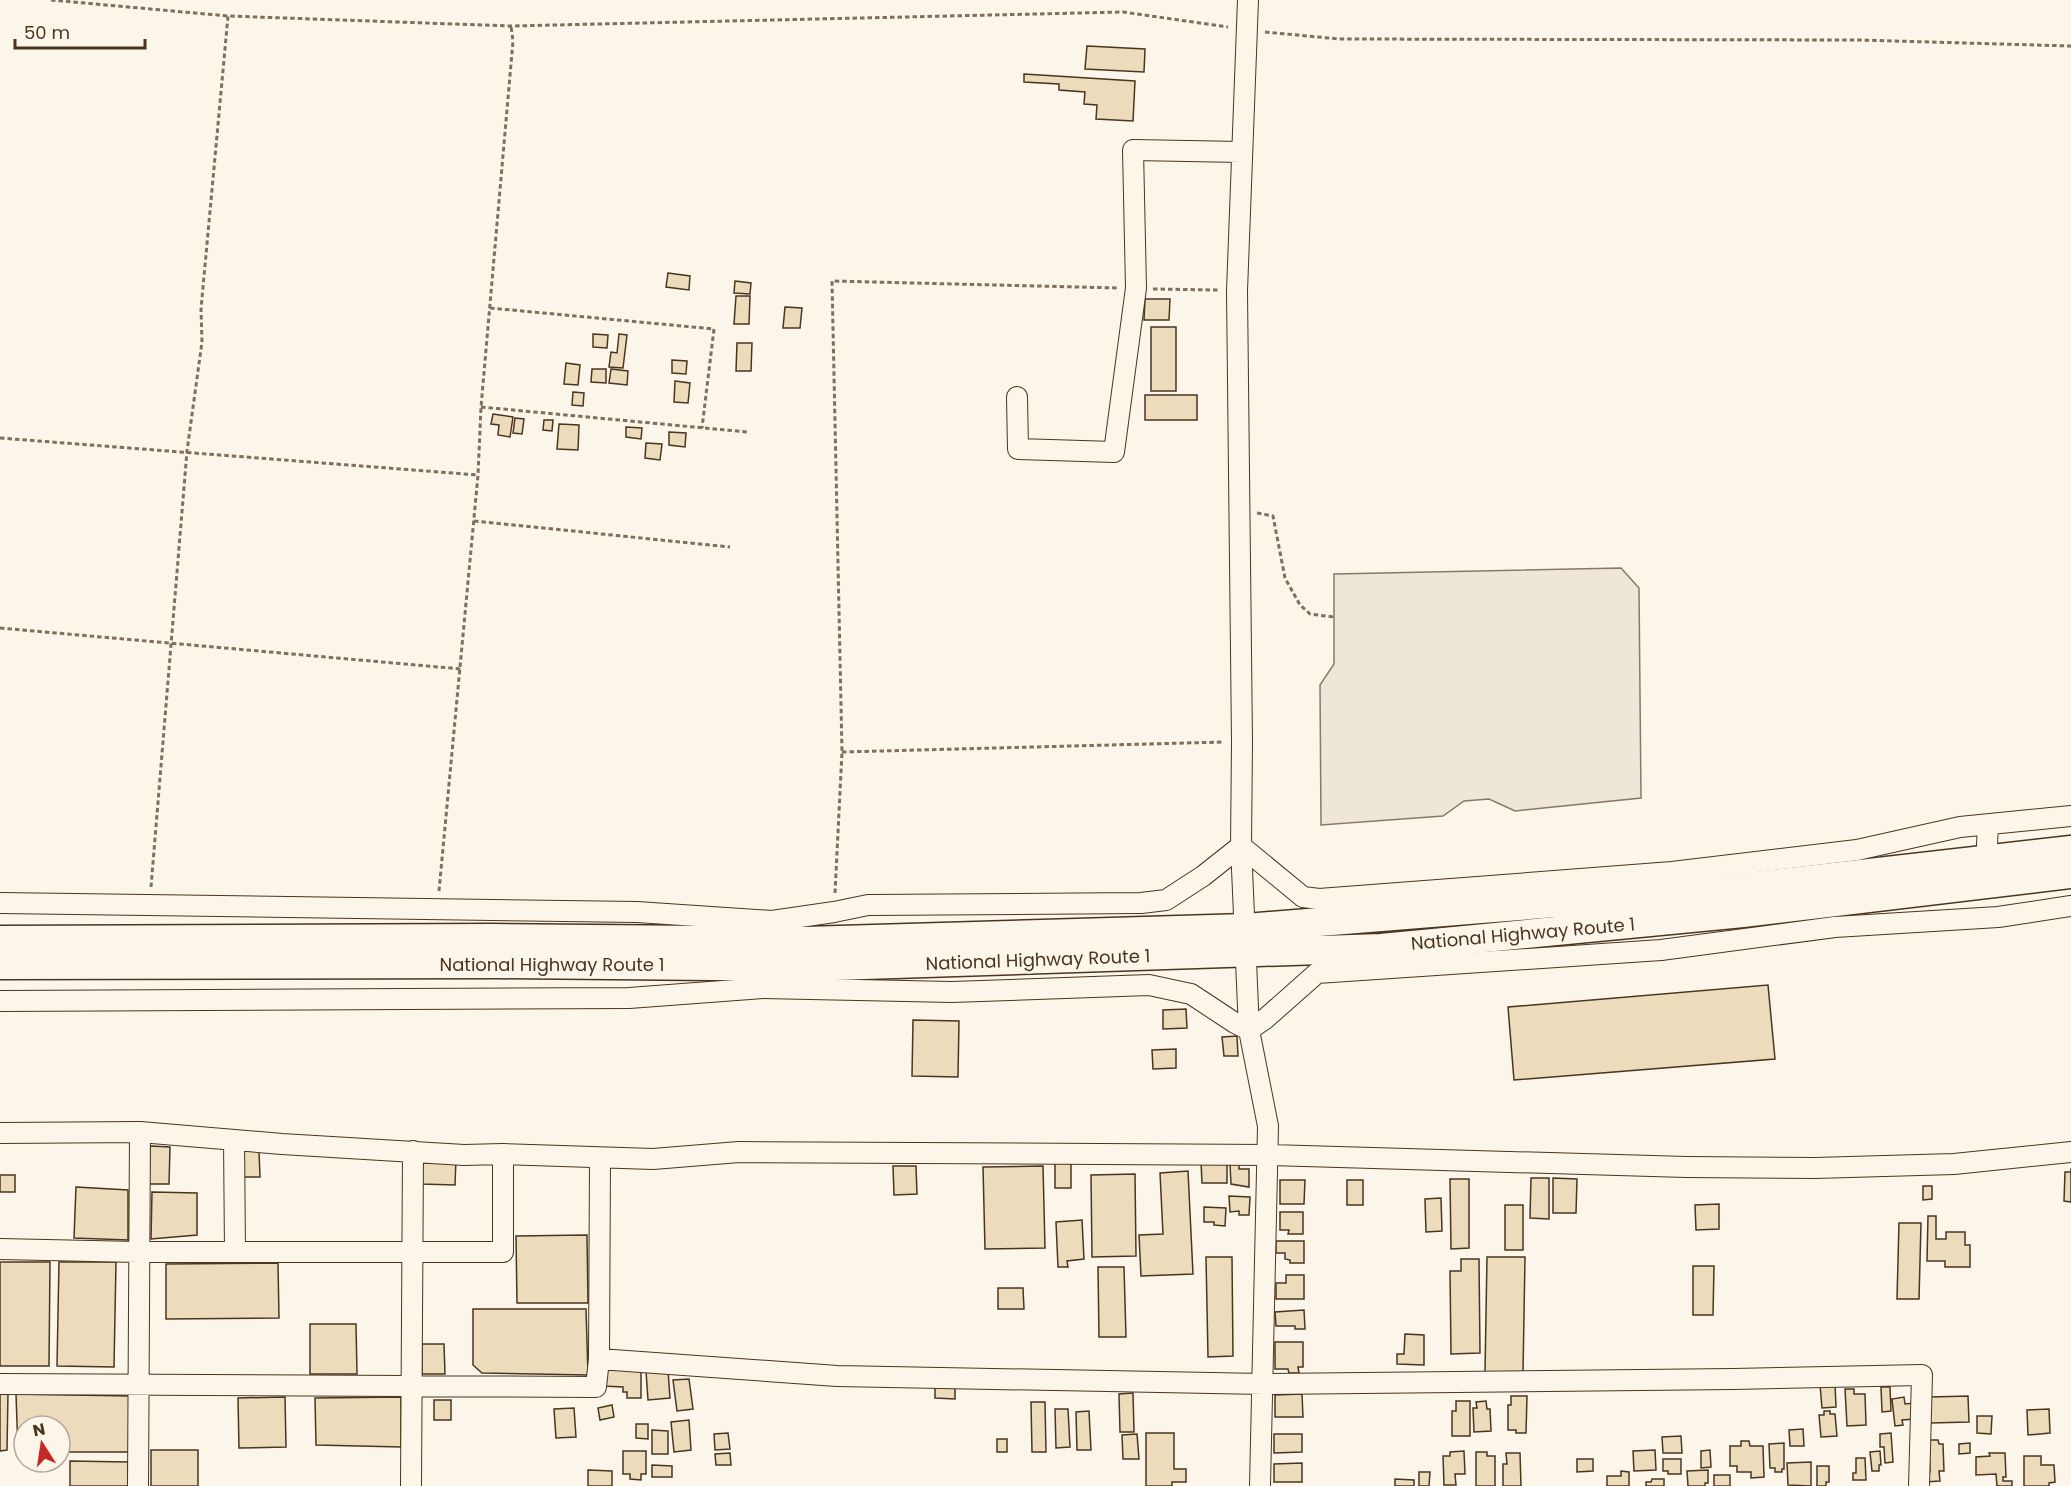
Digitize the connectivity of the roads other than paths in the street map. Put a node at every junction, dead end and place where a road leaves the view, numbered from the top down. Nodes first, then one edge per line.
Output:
1 (1248, 0) edge
2 (1241, 152) junction
3 (1017, 397) dead end
4 (2071, 816) edge
5 (1988, 825) junction
6 (1987, 845) dead end
7 (1241, 846) junction
8 (2071, 850) edge
9 (2071, 874) edge
10 (0, 903) edge
11 (2071, 906) edge
12 (0, 940) edge
13 (1246, 941) junction
14 (0, 965) edge
15 (0, 1001) edge
16 (1249, 1030) junction
17 (140, 1132) junction
18 (0, 1133) edge
19 (234, 1140) junction
20 (413, 1151) junction
21 (2071, 1152) edge
22 (503, 1154) junction
23 (1268, 1155) junction
24 (600, 1158) junction
25 (0, 1249) edge
26 (138, 1252) junction
27 (235, 1252) junction
28 (413, 1252) junction
29 (599, 1359) junction
30 (0, 1384) edge
31 (1263, 1384) junction
32 (139, 1386) junction
33 (412, 1387) junction
34 (138, 1486) edge
35 (411, 1486) edge
36 (1260, 1486) edge
37 (1919, 1486) edge

1 - 2 street
2 - 3 street
2 - 7 street
4 - 5 street
5 - 6 street
5 - 7 street
7 - 10 street
7 - 13 street
8 - 13 highway, National Highway Route 1
9 - 13 highway, National Highway Route 1
11 - 16 street
12 - 13 highway, National Highway Route 1
13 - 14 highway, National Highway Route 1
13 - 16 street
15 - 16 street
16 - 23 street
17 - 18 street
17 - 19 street
17 - 26 street
19 - 20 street
19 - 27 street
20 - 22 street
20 - 28 street
21 - 23 street
22 - 24 street
22 - 28 street
23 - 24 street
23 - 31 street
24 - 29 street
25 - 26 street
26 - 27 street
26 - 32 street
27 - 28 street
28 - 33 street
29 - 31 street
29 - 33 street
30 - 32 street
31 - 36 street
31 - 37 street
32 - 33 street
32 - 34 street
33 - 35 street

